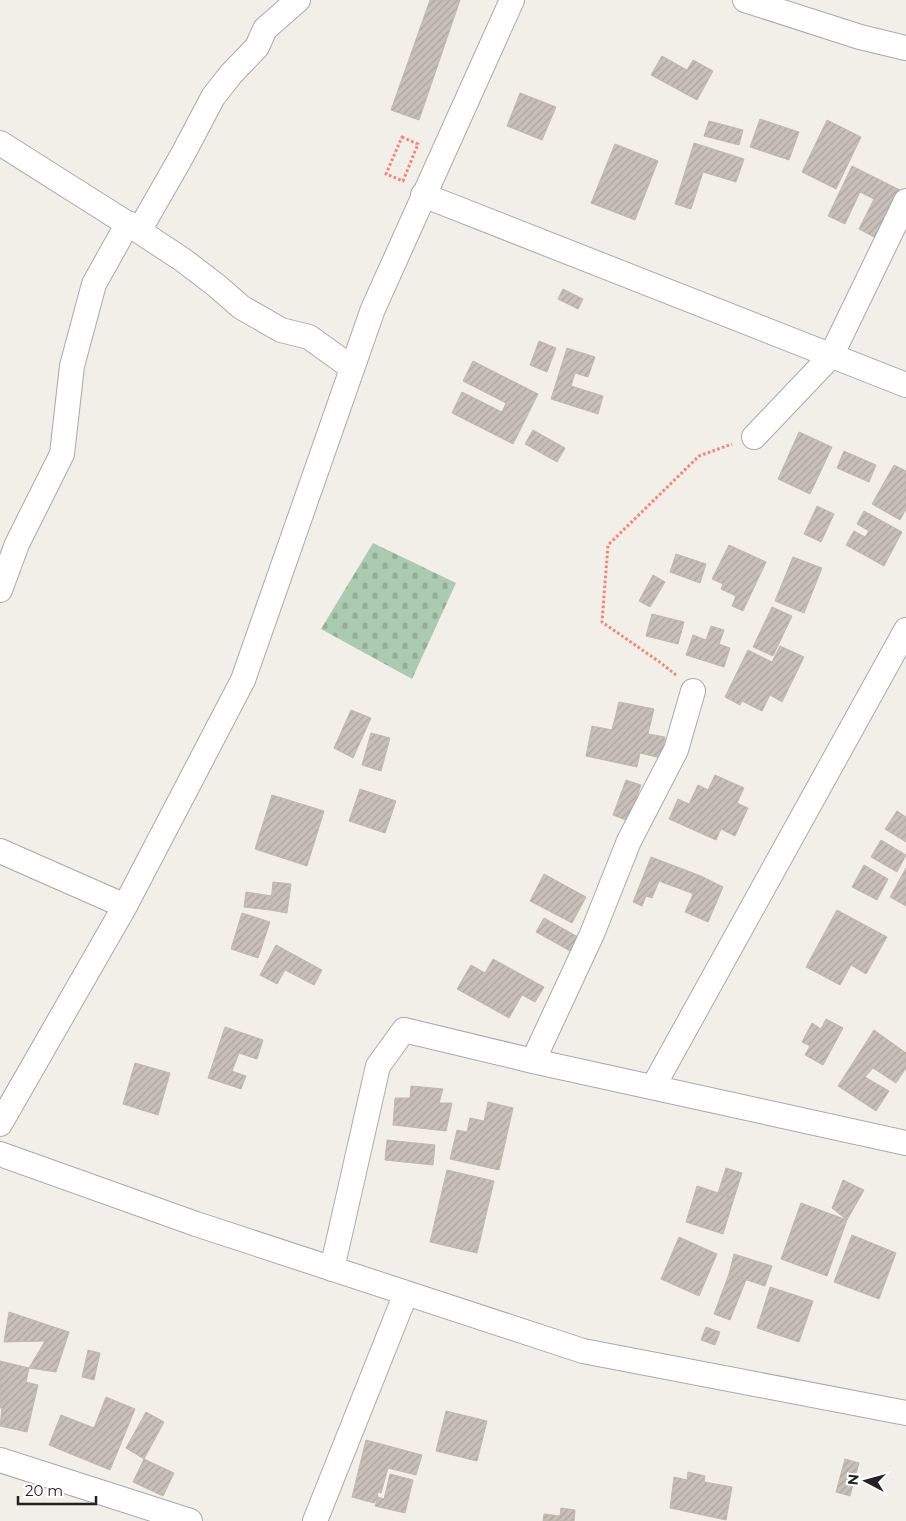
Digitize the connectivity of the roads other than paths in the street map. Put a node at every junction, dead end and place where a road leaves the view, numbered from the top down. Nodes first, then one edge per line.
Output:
1 (298, 0) edge
2 (512, 0) edge
3 (745, 0) edge
4 (906, 48) edge
5 (0, 143) edge
6 (423, 195) junction
7 (906, 201) edge
8 (134, 227) junction
9 (831, 356) junction
10 (352, 368) junction
11 (906, 385) edge
12 (754, 437) road end
13 (0, 590) edge
14 (906, 630) edge
15 (693, 690) road end
16 (0, 851) edge
17 (125, 906) junction
18 (533, 1061) junction
19 (652, 1087) junction
20 (0, 1124) edge
21 (906, 1143) edge
22 (0, 1154) edge
23 (332, 1269) junction
24 (406, 1293) junction
25 (906, 1413) edge
26 (0, 1460) edge
27 (190, 1521) edge
28 (315, 1521) edge

1 - 8 street
2 - 6 street
3 - 4 street
5 - 8 street
6 - 9 street
6 - 10 street
7 - 9 street
8 - 10 street
8 - 13 street
9 - 11 street
9 - 12 street
10 - 17 street
14 - 19 street
15 - 18 street
16 - 17 street
17 - 20 street
18 - 19 street
18 - 23 street
19 - 21 street
22 - 23 street
23 - 24 street
24 - 25 street
24 - 28 street
26 - 27 street

